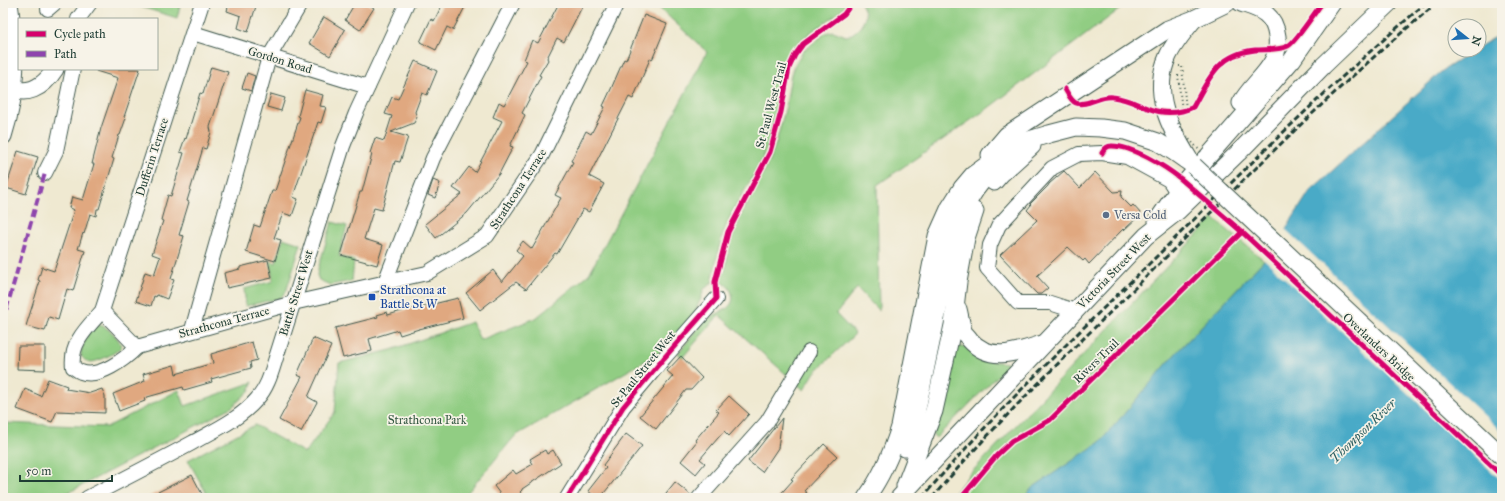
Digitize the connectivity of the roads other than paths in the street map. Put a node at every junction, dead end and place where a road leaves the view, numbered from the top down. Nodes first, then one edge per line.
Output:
1 (9, 3) edge
2 (89, 3) edge
3 (202, 3) edge
4 (301, 3) edge
5 (407, 3) edge
6 (513, 3) edge
7 (617, 3) edge
8 (1227, 3) edge
9 (1241, 3) edge
10 (1332, 3) edge
11 (1388, 3) edge
12 (79, 18) edge
13 (1194, 19) junction
14 (193, 33) junction
15 (17, 53) edge
16 (269, 57) junction
17 (54, 70) edge
18 (73, 70) edge
19 (368, 87) junction
20 (9, 88) edge
21 (1049, 134) junction
22 (3, 136) edge
23 (1222, 140) junction
24 (1032, 146) junction
25 (1194, 166) junction
26 (45, 173) dead end
27 (973, 174) junction
28 (1177, 192) junction
29 (1179, 210) junction
30 (1146, 236) junction
31 (386, 282) junction
32 (716, 299) dead end
33 (956, 302) junction
34 (293, 303) junction
35 (102, 311) junction
36 (1075, 311) junction
37 (192, 330) junction
38 (1044, 343) junction
39 (137, 347) junction
40 (808, 352) dead end
41 (73, 367) joint
42 (1502, 456) edge
43 (900, 497) edge
44 (87, 498) edge
45 (567, 498) edge
46 (699, 498) edge
47 (866, 498) edge
48 (879, 498) edge

1 - 15 main road
2 - 12 street
3 - 14 street, Dufferin Terrace
4 - 16 street
5 - 19 street, Battle Street West
6 - 31 street
7 - 31 street, Strathcona Terrace
8 - 13 main road
9 - 23 main road
10 - 23 main road
11 - 29 main road, Victoria Street West
13 - 25 main road
13 - 27 main road
14 - 16 street, Gordon Road
14 - 35 street, Dufferin Terrace
15 - 20 main road
16 - 19 street, Gordon Road
16 - 37 street
17 - 20 main road
18 - 26 street
19 - 34 street, Battle Street West
20 - 22 main road
21 - 24 main road
21 - 25 main road, Overlanders Bridge
21 - 27 main road
23 - 28 main road
24 - 33 main road
24 - 48 main road
25 - 42 main road, Overlanders Bridge, bridge
27 - 47 main road
28 - 29 street
28 - 30 main road
28 - 36 street
29 - 30 main road, Victoria Street West
30 - 36 main road, Victoria Street West
31 - 34 street, Strathcona Terrace
32 - 45 street, St Paul Street West
33 - 38 main road
33 - 43 main road
34 - 37 street, Strathcona Terrace
34 - 44 street, Battle Street West
35 - 39 street
35 - 41 street, Dufferin Terrace
36 - 38 main road, Victoria Street West
37 - 39 street, Strathcona Terrace
38 - 43 main road, Victoria Street West
39 - 41 street, Strathcona Terrace
40 - 46 street

